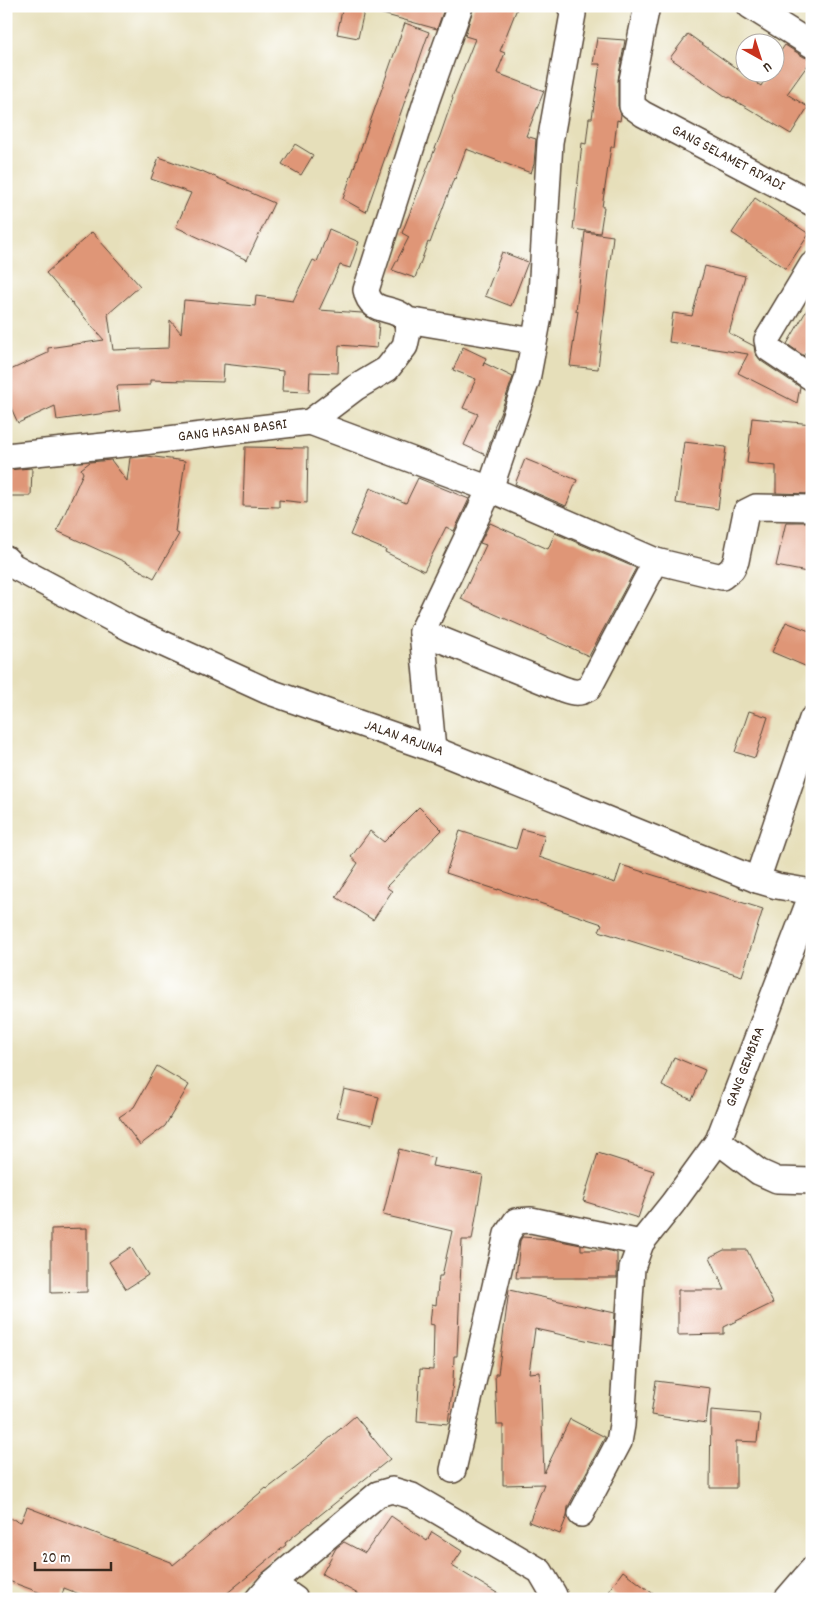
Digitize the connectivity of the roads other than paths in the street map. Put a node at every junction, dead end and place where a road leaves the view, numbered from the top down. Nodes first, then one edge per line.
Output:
1 (460, 6) edge
2 (570, 6) edge
3 (647, 6) edge
4 (750, 6) edge
5 (812, 45) edge
6 (812, 203) edge
7 (812, 265) edge
8 (406, 320) junction
9 (534, 341) junction
10 (812, 378) edge
11 (310, 422) junction
12 (6, 456) edge
13 (490, 489) junction
14 (812, 508) edge
15 (6, 559) edge
16 (656, 560) junction
17 (422, 632) junction
18 (812, 719) edge
19 (433, 749) junction
20 (757, 880) junction
21 (812, 893) edge
22 (718, 1141) junction
23 (812, 1181) edge
24 (641, 1243) junction
25 (453, 1470) dead end
26 (581, 1514) dead end
27 (812, 1570) edge
28 (265, 1591) edge
29 (295, 1599) edge
30 (554, 1599) edge
31 (787, 1599) edge

1 - 8 street
2 - 9 street
3 - 6 street, GANG SELAMET RIYADI
4 - 5 street
7 - 10 street
8 - 9 street
8 - 11 street
9 - 13 street
11 - 12 street, GANG HASAN BASRI
11 - 13 street
13 - 16 street
13 - 17 street
14 - 16 street
15 - 19 street, JALAN ARJUNA
16 - 17 street
17 - 19 street
18 - 20 street
19 - 20 street, JALAN ARJUNA
20 - 21 street, JALAN ARJUNA
21 - 22 street, GANG GEMBIRA
22 - 23 street
22 - 24 street, GANG GEMBIRA
24 - 25 street
24 - 26 street, GANG GEMBIRA
27 - 31 street
28 - 29 street
28 - 30 street

